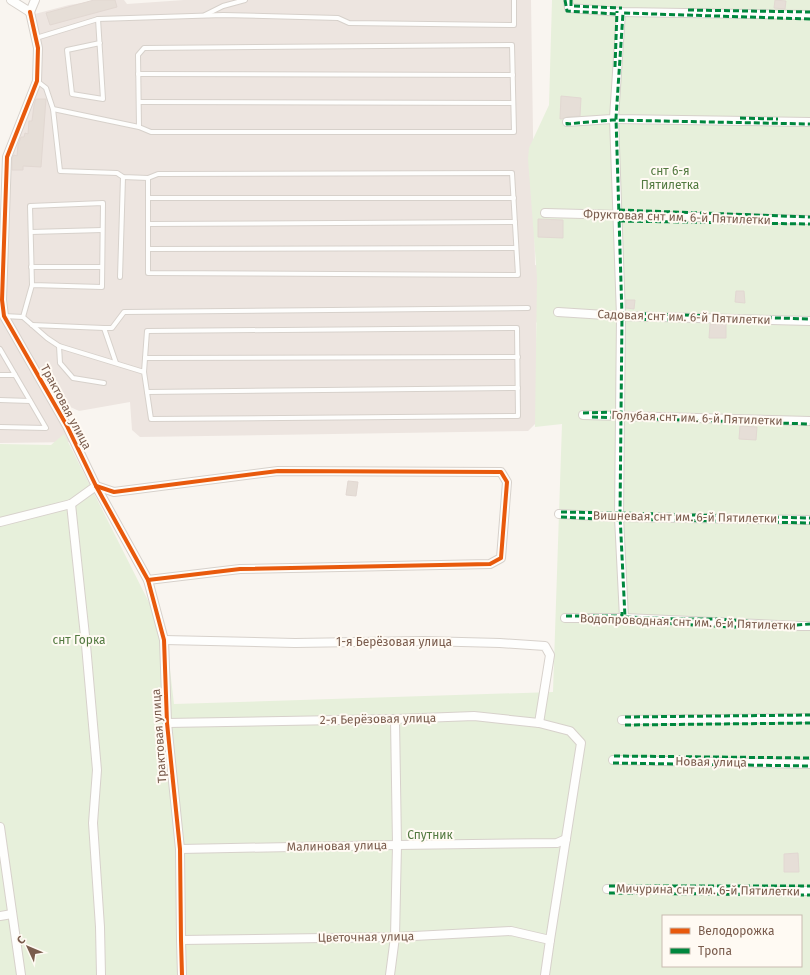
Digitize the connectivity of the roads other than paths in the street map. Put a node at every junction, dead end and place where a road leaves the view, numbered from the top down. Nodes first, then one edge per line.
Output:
1 (11, 0) edge
2 (35, 0) edge
3 (246, 0) edge
4 (514, 0) edge
5 (568, 0) edge
6 (30, 12) junction
7 (621, 12) junction
8 (810, 15) edge
9 (203, 16) junction
10 (98, 18) junction
11 (36, 38) junction
12 (100, 43) junction
13 (138, 74) junction
14 (513, 75) junction
15 (37, 82) junction
16 (139, 102) junction
17 (513, 103) junction
18 (53, 109) junction
19 (614, 118) junction
20 (567, 122) dead end
21 (810, 122) edge
22 (139, 127) junction
23 (123, 178) junction
24 (148, 178) junction
25 (3, 190) edge
26 (148, 198) junction
27 (514, 198) junction
28 (545, 213) dead end
29 (618, 215) junction
30 (810, 220) edge
31 (515, 222) junction
32 (148, 224) junction
33 (102, 230) junction
34 (31, 232) junction
35 (516, 248) junction
36 (148, 249) junction
37 (31, 267) junction
38 (102, 267) junction
39 (120, 277) dead end
40 (32, 285) junction
41 (1, 300) edge
42 (528, 308) dead end
43 (558, 312) dead end
44 (4, 316) junction
45 (621, 316) junction
46 (22, 317) junction
47 (810, 320) edge
48 (31, 325) junction
49 (104, 328) junction
50 (59, 346) junction
51 (0, 349) edge
52 (518, 357) junction
53 (145, 358) junction
54 (116, 363) junction
55 (144, 372) junction
56 (0, 375) edge
57 (15, 375) junction
58 (104, 383) dead end
59 (518, 388) junction
60 (147, 392) junction
61 (0, 400) edge
62 (30, 401) junction
63 (583, 415) dead end
64 (619, 415) junction
65 (810, 422) edge
66 (0, 427) edge
67 (96, 486) junction
68 (71, 504) junction
69 (559, 514) dead end
70 (619, 516) junction
71 (810, 520) edge
72 (0, 522) edge
73 (148, 580) junction
74 (565, 618) dead end
75 (624, 618) junction
76 (810, 626) edge
77 (164, 640) junction
78 (810, 718) edge
79 (395, 719) junction
80 (622, 720) dead end
81 (167, 723) junction
82 (539, 723) junction
83 (613, 760) dead end
84 (810, 764) edge
85 (0, 829) edge
86 (566, 839) junction
87 (397, 845) junction
88 (180, 849) junction
89 (607, 889) dead end
90 (810, 891) edge
91 (12, 914) junction
92 (0, 916) edge
93 (395, 937) junction
94 (181, 940) junction
95 (550, 940) junction
96 (20, 975) edge
97 (101, 975) edge
98 (182, 975) edge
99 (390, 975) edge
100 (545, 975) edge

1 - 6 street
2 - 6 street
3 - 9 lane
4 - 9 lane
5 - 7 street
6 - 11 street, Трактовая улица
7 - 8 street
7 - 19 street
9 - 10 lane
10 - 11 lane
10 - 12 lane
11 - 15 street, Трактовая улица
12 - 12 lane
13 - 14 lane
13 - 14 lane
13 - 16 lane
14 - 17 lane
15 - 18 lane
15 - 25 street, Трактовая улица
16 - 17 lane
16 - 22 lane
17 - 22 lane
18 - 22 lane
18 - 23 lane
19 - 20 street
19 - 21 street
19 - 29 street
23 - 24 lane
23 - 39 lane
24 - 26 lane
24 - 27 lane
25 - 41 street, Трактовая улица
26 - 27 lane
26 - 32 lane
27 - 31 lane
28 - 29 street, Фруктовая снт им. 6-й Пятилетки
29 - 30 street, Фруктовая снт им. 6-й Пятилетки
29 - 45 street
31 - 32 lane
31 - 35 lane
32 - 36 lane
33 - 34 lane
33 - 34 lane
33 - 38 lane
34 - 37 lane
35 - 36 lane
35 - 36 lane
37 - 38 lane
37 - 40 lane
38 - 40 lane
40 - 46 lane
41 - 44 street, Трактовая улица
42 - 49 lane
43 - 45 street, Садовая снт им. 6-й Пятилетки
44 - 46 lane
44 - 67 street, Трактовая улица
45 - 47 street, Садовая снт им. 6-й Пятилетки
45 - 64 street
46 - 48 lane
48 - 49 lane
48 - 50 lane
49 - 54 lane
50 - 54 lane
50 - 58 lane
51 - 57 lane
52 - 53 lane
52 - 53 lane
52 - 59 lane
53 - 55 lane
54 - 55 lane
55 - 60 lane
56 - 57 lane
57 - 62 lane
59 - 60 lane
59 - 60 lane
61 - 62 lane
62 - 66 lane
63 - 64 street, Голубая снт им. 6-й Пятилетки
64 - 65 street, Голубая снт им. 6-й Пятилетки
64 - 70 street
67 - 68 street
67 - 73 street, Трактовая улица
67 - 73 street
68 - 72 street
68 - 97 street
69 - 70 street, Вишневая снт им. 6-й Пятилетки
70 - 71 street, Вишневая снт им. 6-й Пятилетки
70 - 75 street
73 - 77 street, Трактовая улица
74 - 75 street, Водопроводная снт им. 6-й Пятилетки
75 - 76 street, Водопроводная снт им. 6-й Пятилетки
77 - 81 street, Трактовая улица
77 - 82 street, 1-я Берёзовая улица
78 - 80 street
79 - 81 street, 2-я Берёзовая улица
79 - 82 street, 2-я Берёзовая улица
79 - 87 street
81 - 88 street, Трактовая улица
82 - 86 street, 2-я Берёзовая улица
83 - 84 street, Новая улица
85 - 91 street
86 - 87 street, Малиновая улица
86 - 95 street
87 - 88 street, Малиновая улица
87 - 93 street
88 - 94 street, Трактовая улица
89 - 90 street, Мичурина снт им. 6-й Пятилетки
91 - 92 street
91 - 96 street
93 - 94 street, Цветочная улица
93 - 95 street, Цветочная улица
93 - 99 street
94 - 98 street, Трактовая улица
95 - 100 street

